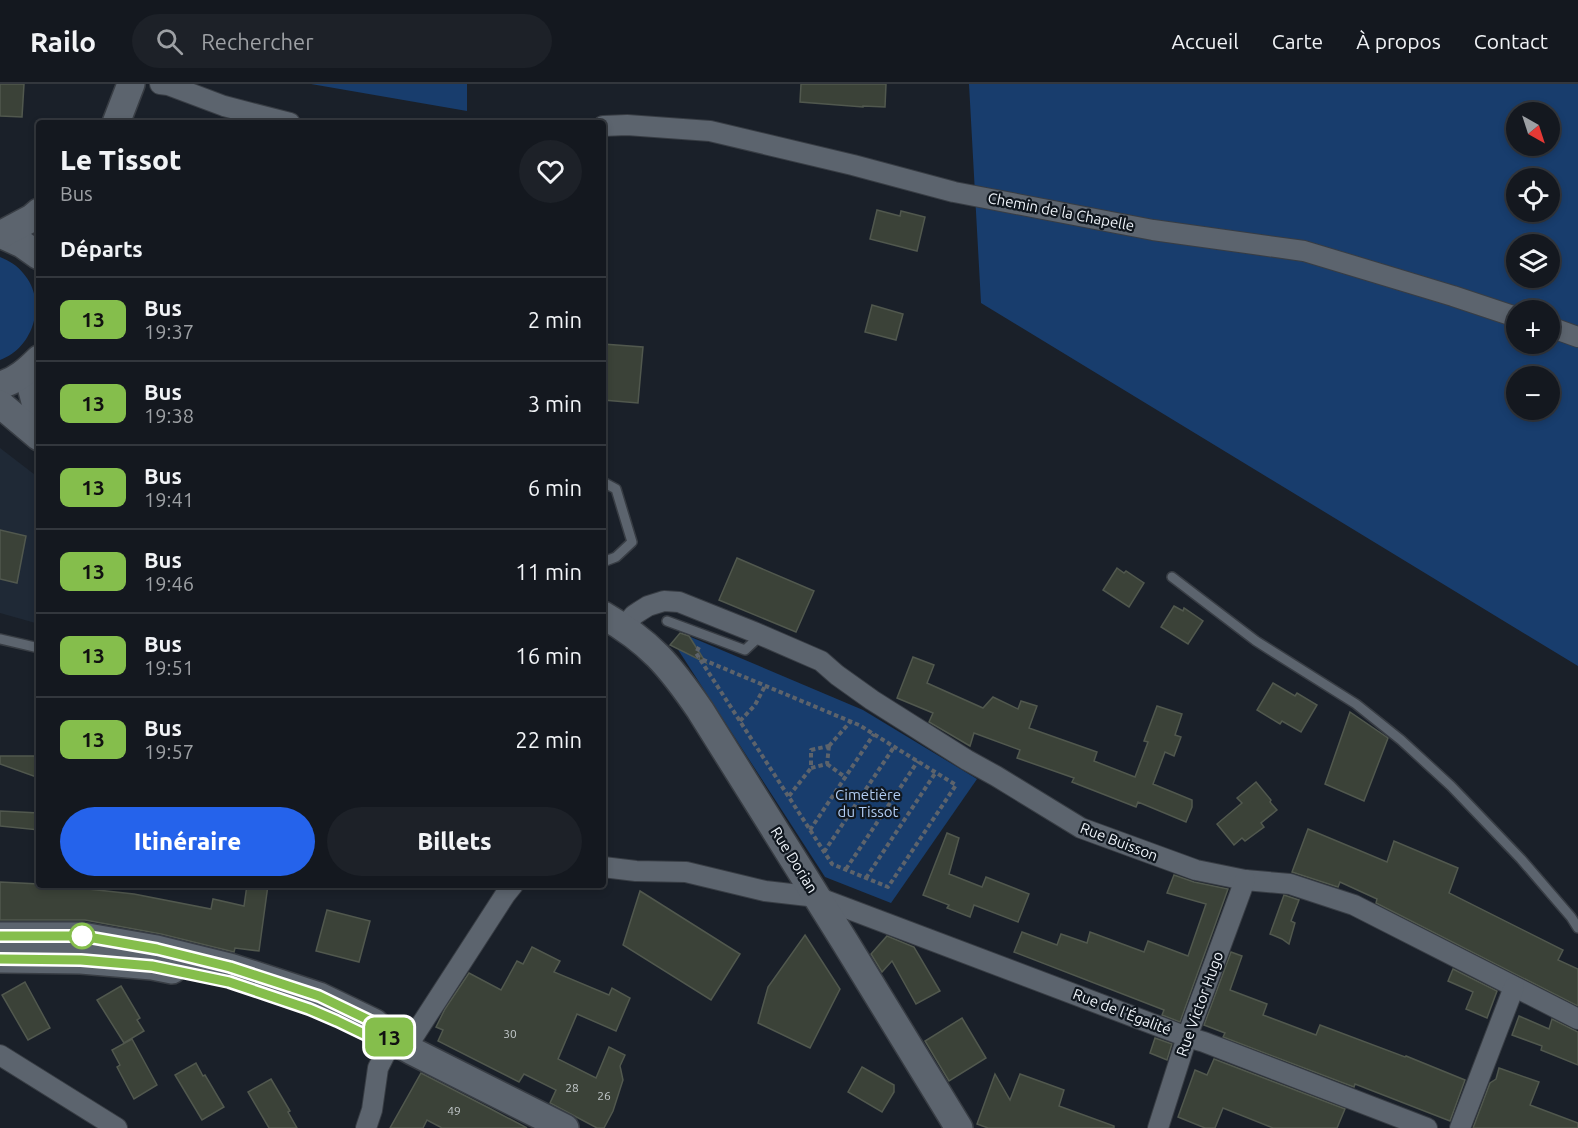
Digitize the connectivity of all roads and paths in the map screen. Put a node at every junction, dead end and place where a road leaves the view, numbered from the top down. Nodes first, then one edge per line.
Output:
1 (131, 84) edge
2 (160, 84) edge
3 (117, 120) edge
4 (278, 120) edge
5 (606, 126) edge
6 (36, 215) edge
7 (1, 234) edge
8 (36, 254) edge
9 (1506, 314) edge
10 (1560, 331) edge
11 (1578, 337) edge
12 (33, 365) edge
13 (0, 384) edge
14 (36, 391) edge
15 (0, 404) edge
16 (36, 434) edge
17 (606, 484) edge
18 (606, 561) edge
19 (1172, 577) dead end
20 (614, 621) edge
21 (667, 621) dead end
22 (761, 635) junction
23 (0, 639) edge
24 (36, 647) edge
25 (696, 653) dead end
26 (699, 658) junction
27 (765, 686) junction
28 (740, 721) junction
29 (851, 721) junction
30 (874, 734) junction
31 (829, 746) junction
32 (894, 747) junction
33 (918, 761) junction
34 (827, 764) junction
35 (811, 768) junction
36 (936, 772) junction
37 (845, 777) junction
38 (789, 796) junction
39 (810, 830) junction
40 (824, 852) junction
41 (606, 867) edge
42 (846, 869) junction
43 (866, 878) junction
44 (1245, 880) junction
45 (510, 888) edge
46 (817, 897) junction
47 (1578, 928) edge
48 (0, 936) edge
49 (0, 959) edge
50 (1515, 987) junction
51 (1578, 1019) edge
52 (1187, 1037) junction
53 (399, 1044) junction
54 (0, 1055) edge
55 (117, 1128) edge
56 (366, 1128) edge
57 (565, 1128) edge
58 (959, 1128) edge
59 (1158, 1128) edge
60 (1426, 1128) edge
61 (1460, 1128) edge

1 - 3 main road
2 - 4 street
5 - 9 street, Chemin de la Chapelle
6 - 7 main road
7 - 8 main road
10 - 11 street
12 - 13 main road
12 - 14 main road
15 - 16 main road
17 - 18 lane
19 - 47 lane
20 - 22 street, Rue Buisson
20 - 46 main road, Rue Dorian
21 - 22 lane
22 - 44 street, Rue Buisson
23 - 24 lane
25 - 26 path
26 - 27 path
26 - 28 path
27 - 28 path
27 - 29 path
28 - 38 path
29 - 30 path
29 - 31 path
30 - 32 path
30 - 37 path
31 - 34 path
31 - 35 path
32 - 33 path
32 - 40 path
33 - 36 path
33 - 42 path
34 - 35 path
34 - 37 path
35 - 38 path
36 - 43 path
36 - 43 path
37 - 39 path
38 - 39 path
39 - 40 path
40 - 42 path
41 - 46 street, Rue de l'Égalité
42 - 43 path
44 - 50 street, Rue Buisson
44 - 52 street, Rue Victor Hugo
45 - 53 street
46 - 52 street, Rue de l'Égalité
46 - 58 main road, Rue Dorian
48 - 53 main road
49 - 53 main road
50 - 51 street, Rue Buisson
50 - 61 street
52 - 59 street, Rue Victor Hugo
52 - 60 street, Rue de l'Égalité
53 - 56 street
53 - 57 main road
54 - 55 street

